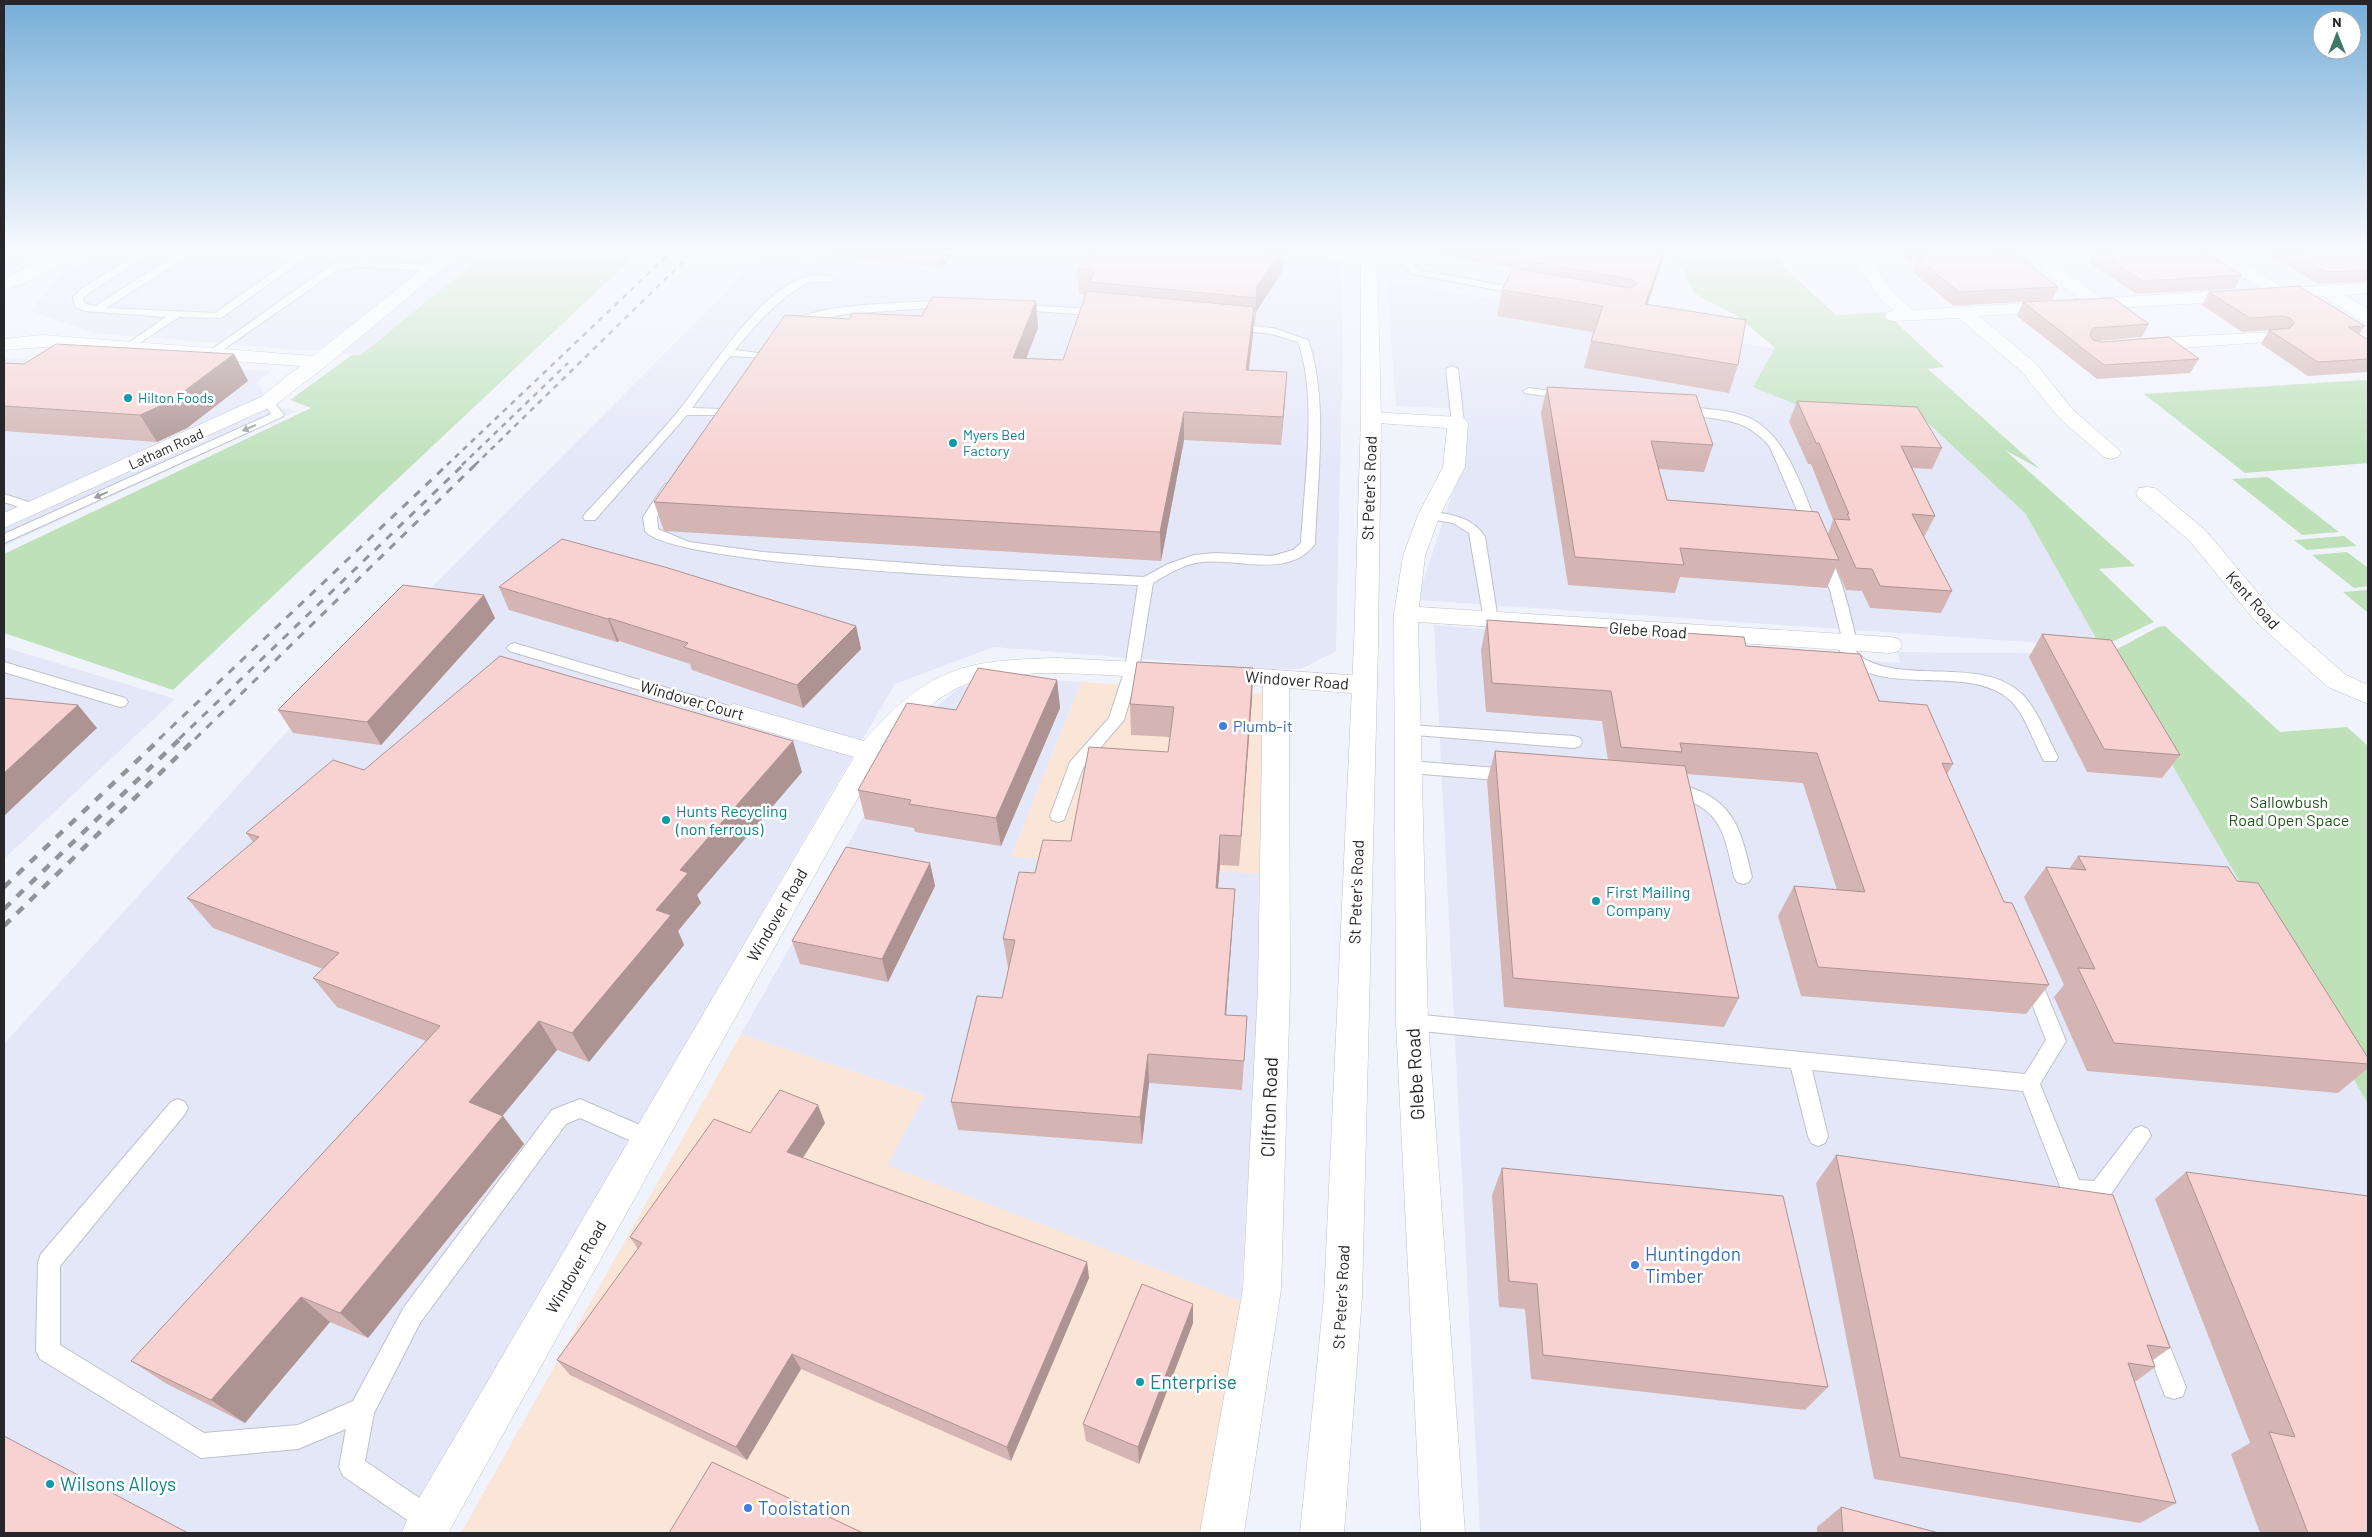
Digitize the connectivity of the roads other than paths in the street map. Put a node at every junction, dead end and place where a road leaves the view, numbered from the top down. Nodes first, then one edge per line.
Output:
1 (164, 323) edge
2 (255, 323) edge
3 (367, 323) edge
4 (753, 323) edge
5 (796, 323) edge
6 (1369, 323) edge
7 (1975, 323) edge
8 (2173, 323) edge
9 (1224, 326) edge
10 (4, 328) edge
11 (781, 333) edge
12 (2274, 337) edge
13 (42, 341) junction
14 (2200, 341) junction
15 (4, 344) edge
16 (772, 344) edge
17 (2122, 346) edge
18 (129, 347) junction
19 (213, 352) junction
20 (728, 353) junction
21 (764, 356) junction
22 (319, 362) junction
23 (1452, 369) dead end
24 (753, 370) edge
25 (1529, 391) dead end
26 (1576, 397) edge
27 (268, 401) junction
28 (1663, 408) edge
29 (684, 411) junction
30 (1371, 418) junction
31 (1458, 422) junction
32 (711, 427) edge
33 (2111, 453) dead end
34 (678, 474) edge
35 (2147, 493) dead end
36 (4, 498) edge
37 (33, 508) junction
38 (1429, 515) junction
39 (590, 517) dead end
40 (4, 521) edge
41 (4, 539) edge
42 (1146, 581) junction
43 (1406, 614) junction
44 (1491, 620) junction
45 (1844, 643) junction
46 (1890, 646) dead end
47 (514, 648) dead end
48 (4, 667) edge
49 (1132, 669) junction
50 (1276, 678) junction
51 (1363, 685) junction
52 (2368, 694) edge
53 (120, 702) dead end
54 (734, 713) joint
55 (1409, 730) junction
56 (1574, 742) dead end
57 (870, 752) junction
58 (2050, 757) dead end
59 (1410, 767) junction
60 (1525, 776) edge
61 (1660, 787) edge
62 (1058, 816) dead end
63 (1743, 877) dead end
64 (2023, 958) edge
65 (1412, 1022) junction
66 (1799, 1060) junction
67 (2030, 1083) junction
68 (178, 1108) dead end
69 (1818, 1136) dead end
70 (2141, 1136) dead end
71 (649, 1139) junction
72 (2099, 1192) junction
73 (2114, 1229) edge
74 (2146, 1313) edge
75 (2174, 1387) dead end
76 (362, 1410) junction
77 (427, 1527) edge
78 (1222, 1533) edge
79 (1322, 1533) edge
80 (1443, 1533) edge

1 - 18 lane
2 - 19 lane
3 - 22 main road, Latham Road
4 - 20 lane
5 - 11 lane
6 - 30 main road, St Peter's Road
7 - 33 main road
8 - 14 main road
9 - 42 lane
10 - 13 main road
12 - 14 main road
13 - 15 main road
13 - 18 main road
14 - 17 main road
16 - 21 lane
18 - 19 main road
19 - 22 main road
20 - 21 lane
20 - 29 lane
21 - 24 lane
22 - 27 main road, Latham Road
23 - 31 lane
25 - 26 lane
27 - 37 main road, Latham Road
27 -> 41 lane
28 - 45 lane
29 - 32 lane
29 - 39 lane
30 - 31 main road
30 - 51 main road, St Peter's Road
31 - 38 main road, Glebe Road
34 - 42 lane
35 - 52 main road, Kent Road
36 - 37 lane
37 - 40 main road, Latham Road
38 - 43 main road, Glebe Road
38 - 44 lane
42 - 49 lane
43 - 44 main road, Glebe Road
43 - 55 main road, Glebe Road
44 - 45 main road, Glebe Road
45 - 46 main road, Glebe Road
45 - 58 lane
47 - 54 lane, Windover Court
48 - 53 lane
49 - 50 main road, Windover Road
49 - 57 main road, Windover Road
49 - 62 lane
50 - 51 main road, Windover Road
50 - 78 main road, Clifton Road
51 - 79 main road, St Peter's Road
54 - 57 main road, Windover Court
55 - 56 lane
55 - 59 main road, Glebe Road
57 - 71 main road, Windover Road
59 - 60 lane
59 - 65 main road, Glebe Road
61 - 63 lane
64 - 67 lane
65 - 66 lane
65 - 80 main road, Glebe Road
66 - 67 lane
66 - 69 lane
67 - 72 lane
68 - 76 lane
70 - 72 lane
71 - 76 lane
71 - 77 main road, Windover Road
72 - 73 lane
74 - 75 lane
76 - 77 lane

